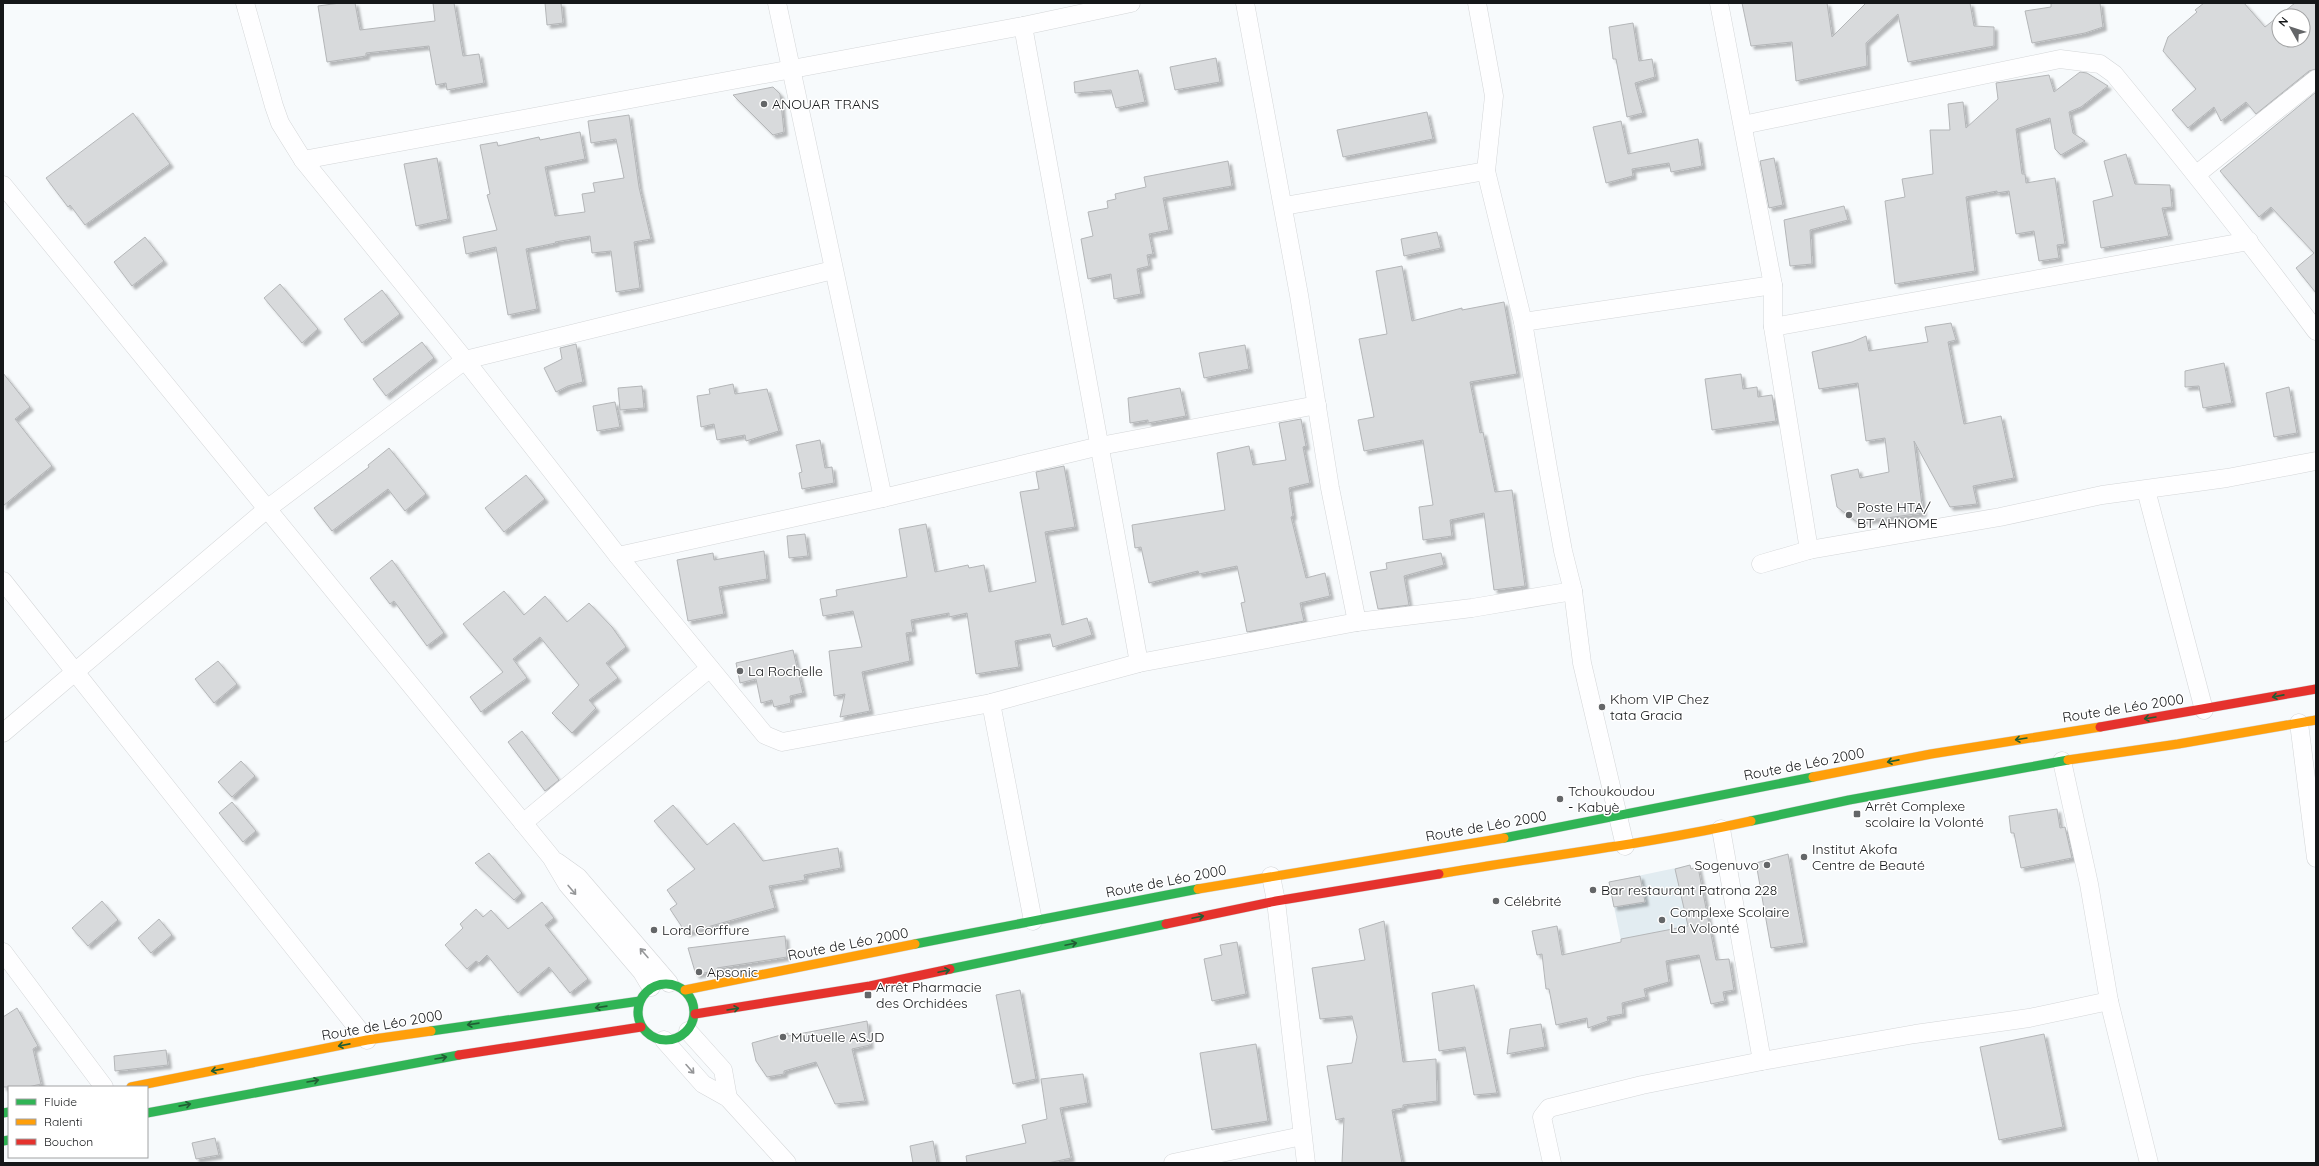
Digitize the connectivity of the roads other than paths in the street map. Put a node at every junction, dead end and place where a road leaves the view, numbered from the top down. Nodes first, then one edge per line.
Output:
1 (245, 3) edge
2 (777, 3) edge
3 (1130, 3) edge
4 (1245, 3) edge
5 (1477, 3) edge
6 (1719, 3) edge
7 (1023, 26) junction
8 (792, 70) junction
9 (2316, 79) edge
10 (1743, 125) junction
11 (303, 160) junction
12 (1486, 171) junction
13 (2197, 174) junction
14 (3, 185) edge
15 (1284, 206) junction
16 (2250, 241) junction
17 (833, 270) junction
18 (1773, 286) junction
19 (1523, 322) junction
20 (1773, 327) junction
21 (2316, 331) edge
22 (465, 360) junction
23 (1317, 405) junction
24 (1100, 446) junction
25 (2316, 462) edge
26 (2146, 490) junction
27 (883, 498) junction
28 (266, 509) junction
29 (1809, 550) junction
30 (618, 556) junction
31 (1761, 564) dead end
32 (3, 581) edge
33 (1573, 590) junction
34 (1357, 622) junction
35 (1139, 662) junction
36 (710, 668) junction
37 (75, 672) junction
38 (2316, 688) edge
39 (991, 703) junction
40 (2204, 710) junction
41 (2307, 722) edge
42 (3, 733) edge
43 (2062, 761) junction
44 (1618, 814) junction
45 (523, 824) junction
46 (1721, 829) junction
47 (1625, 846) junction
48 (551, 857) junction
49 (2316, 858) edge
50 (1272, 876) junction
51 (1276, 901) junction
52 (1033, 921) junction
53 (3, 952) edge
54 (677, 987) junction
55 (646, 994) junction
56 (2109, 1001) junction
57 (695, 1014) junction
58 (641, 1027) junction
59 (688, 1031) junction
60 (367, 1040) junction
61 (664, 1040) junction
62 (1762, 1061) junction
63 (103, 1086) edge
64 (136, 1086) edge
65 (728, 1098) junction
66 (148, 1113) edge
67 (1302, 1136) junction
68 (787, 1163) edge
69 (1173, 1163) edge
70 (1306, 1163) edge
71 (1552, 1163) edge
72 (2149, 1163) edge

1 - 11 street
2 - 8 street
3 - 7 street
4 - 15 street
5 - 12 street
6 - 10 street
7 - 8 street
7 - 24 street
8 - 11 street
8 - 17 street
9 - 13 street
10 - 13 street
10 - 18 street
11 - 22 street
12 - 15 street
12 - 19 street
13 - 16 street
14 - 28 street
15 - 23 street
16 - 20 street
16 - 21 street
17 - 22 street
17 - 27 street
18 - 19 street
18 - 20 street
19 - 33 street
20 - 29 street
22 - 28 street
22 - 30 street
23 - 24 street
23 - 34 street
24 - 27 street
24 - 35 street
25 - 26 street
26 - 29 street
26 - 40 street
27 - 30 street
28 - 37 street
28 - 45 street
29 - 31 street
30 - 36 street
32 - 37 street
33 - 34 street
33 - 44 street
34 - 35 street
35 - 39 street
36 - 39 street
36 - 45 street
37 - 42 street
37 - 60 street
38 -> 40 street, Route de Léo 2000
39 - 52 street
40 -> 44 street, Route de Léo 2000
41 - 43 street
41 - 49 street
43 - 46 street
43 - 56 street
44 - 47 street
44 - 50 street, Route de Léo 2000
45 - 48 street
46 - 47 street
46 - 62 street
47 - 51 street
54 -> 48 street
48 -> 55 street
50 - 51 street
50 - 52 street, Route de Léo 2000
57 -> 51 street
51 - 67 street
52 - 54 street, Route de Léo 2000
53 - 63 street
54 - 55 street
54 - 57 street
55 - 58 street
55 -> 60 street, Route de Léo 2000
56 - 62 street
56 - 72 street
57 - 59 street
58 - 61 street
66 -> 58 street
59 - 61 street
59 - 65 street
60 -> 64 street, Route de Léo 2000
61 -> 65 street
62 - 71 street
65 - 68 street
67 - 69 street
67 - 70 street

